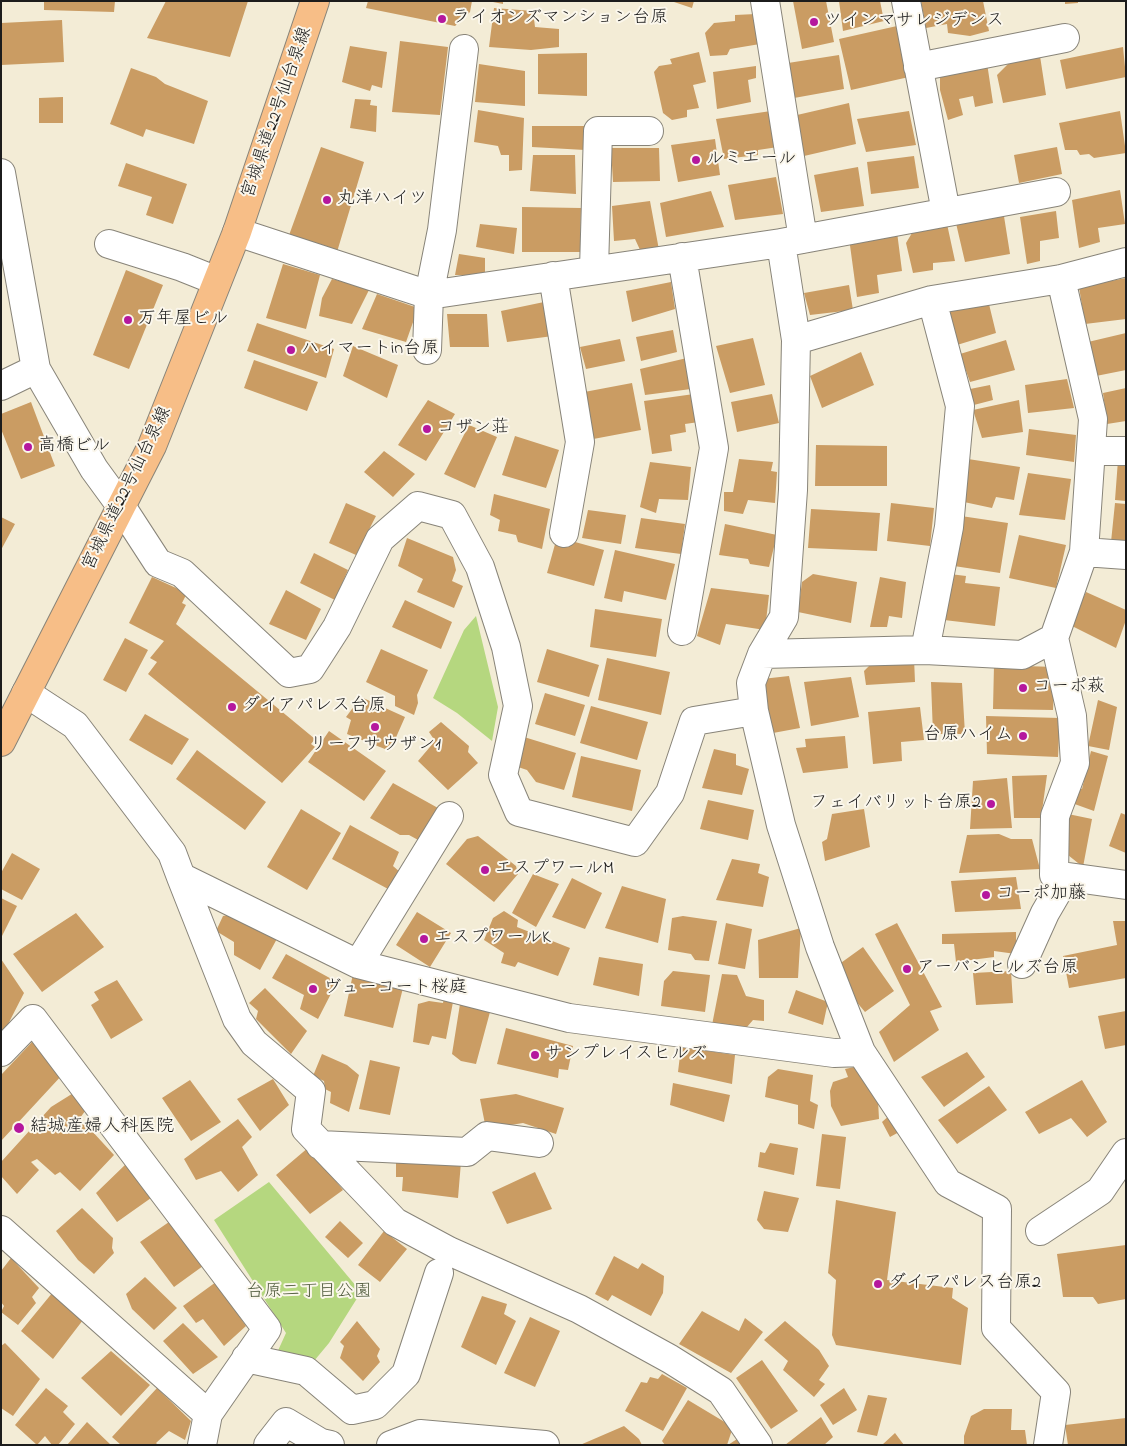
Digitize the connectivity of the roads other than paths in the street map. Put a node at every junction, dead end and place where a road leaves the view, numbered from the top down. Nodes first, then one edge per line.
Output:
1 (315, 1) edge
2 (765, 1) edge
3 (906, 1) edge
4 (1065, 38) dead end
5 (464, 49) dead end
6 (918, 67) junction
7 (649, 131) dead end
8 (1, 173) edge
9 (1056, 192) dead end
10 (946, 212) junction
11 (237, 232) junction
12 (792, 241) junction
13 (109, 244) dead end
14 (682, 257) junction
15 (1126, 262) edge
16 (594, 269) junction
17 (553, 276) junction
18 (1061, 279) junction
19 (216, 281) junction
20 (429, 295) junction
21 (932, 300) junction
22 (796, 340) junction
23 (427, 350) dead end
24 (36, 370) junction
25 (1, 386) edge
26 (1091, 451) junction
27 (1126, 451) edge
28 (122, 506) junction
29 (564, 533) dead end
30 (1084, 552) junction
31 (1126, 555) edge
32 (682, 631) dead end
33 (1054, 638) junction
34 (925, 650) junction
35 (762, 654) junction
36 (26, 693) junction
37 (754, 711) junction
38 (1, 742) edge
39 (449, 816) dead end
40 (182, 877) junction
41 (1066, 877) junction
42 (1126, 885) edge
43 (358, 964) junction
44 (1022, 964) dead end
45 (1, 1052) edge
46 (860, 1052) junction
47 (540, 1143) dead end
48 (320, 1145) junction
49 (1126, 1153) edge
50 (1, 1230) edge
51 (1040, 1231) dead end
52 (439, 1273) dead end
53 (246, 1358) junction
54 (208, 1414) junction
55 (202, 1445) edge
56 (268, 1445) edge
57 (330, 1445) edge
58 (391, 1445) edge
59 (545, 1445) edge
60 (758, 1445) edge
61 (1048, 1445) edge

1 - 11 main road, 宮城県道22号仙台泉線
2 - 12 street
3 - 6 street
4 - 6 street
5 - 20 street
6 - 10 street
7 - 16 street
8 - 24 street
9 - 10 street
10 - 12 street
11 - 19 main road, 宮城県道22号仙台泉線
11 - 20 street
12 - 14 street
12 - 22 street
13 - 19 street
14 - 16 street
14 - 32 street
15 - 18 street
16 - 17 street
17 - 20 street
17 - 29 street
18 - 21 street
18 - 26 street
19 - 28 main road, 宮城県道22号仙台泉線
20 - 23 street
21 - 22 street
21 - 34 street
22 - 35 street
24 - 25 street
24 - 28 street
26 - 27 street
26 - 30 street
28 - 36 main road, 宮城県道22号仙台泉線
28 - 37 street
30 - 31 street
30 - 33 street
33 - 34 street
33 - 41 street
34 - 35 street
35 - 37 street
36 - 38 main road, 宮城県道22号仙台泉線
36 - 40 street
37 - 46 street
39 - 43 street
40 - 43 street
40 - 48 street
41 - 42 street
41 - 44 street
43 - 46 street
45 - 53 street
46 - 61 street
47 - 48 street
48 - 60 street
49 - 51 street
50 - 54 street
52 - 53 street
53 - 54 street
54 - 55 street
56 - 57 street
58 - 59 street

